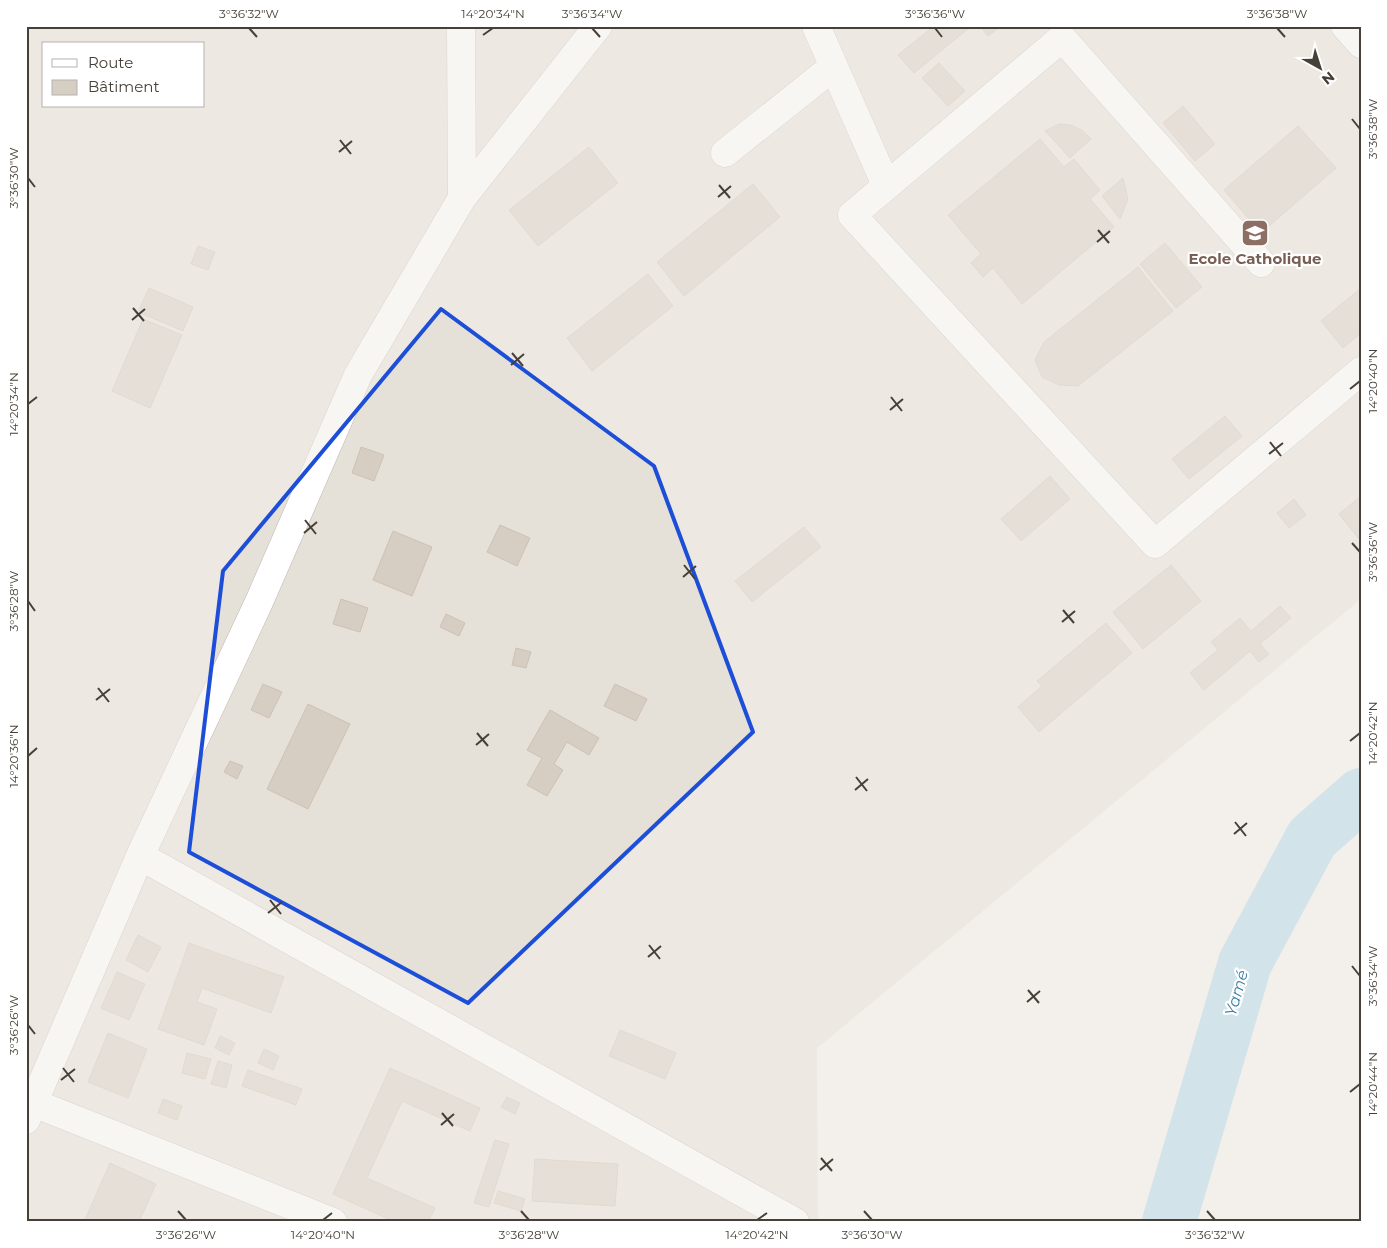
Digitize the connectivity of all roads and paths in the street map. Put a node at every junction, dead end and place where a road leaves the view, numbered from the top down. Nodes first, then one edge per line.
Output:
1 (461, 26) edge
2 (598, 26) edge
3 (816, 26) edge
4 (1345, 26) edge
5 (1361, 44) edge
6 (833, 67) junction
7 (725, 153) dead end
8 (886, 185) junction
9 (462, 198) junction
10 (1261, 262) dead end
11 (1361, 371) edge
12 (140, 856) junction
13 (28, 1107) edge
14 (333, 1222) edge
15 (795, 1222) edge

1 - 9 street
2 - 9 street
3 - 6 street
4 - 5 street
6 - 7 street
6 - 8 street
8 - 10 street
8 - 11 street
9 - 12 street
12 - 13 street
12 - 15 street
13 - 14 street

